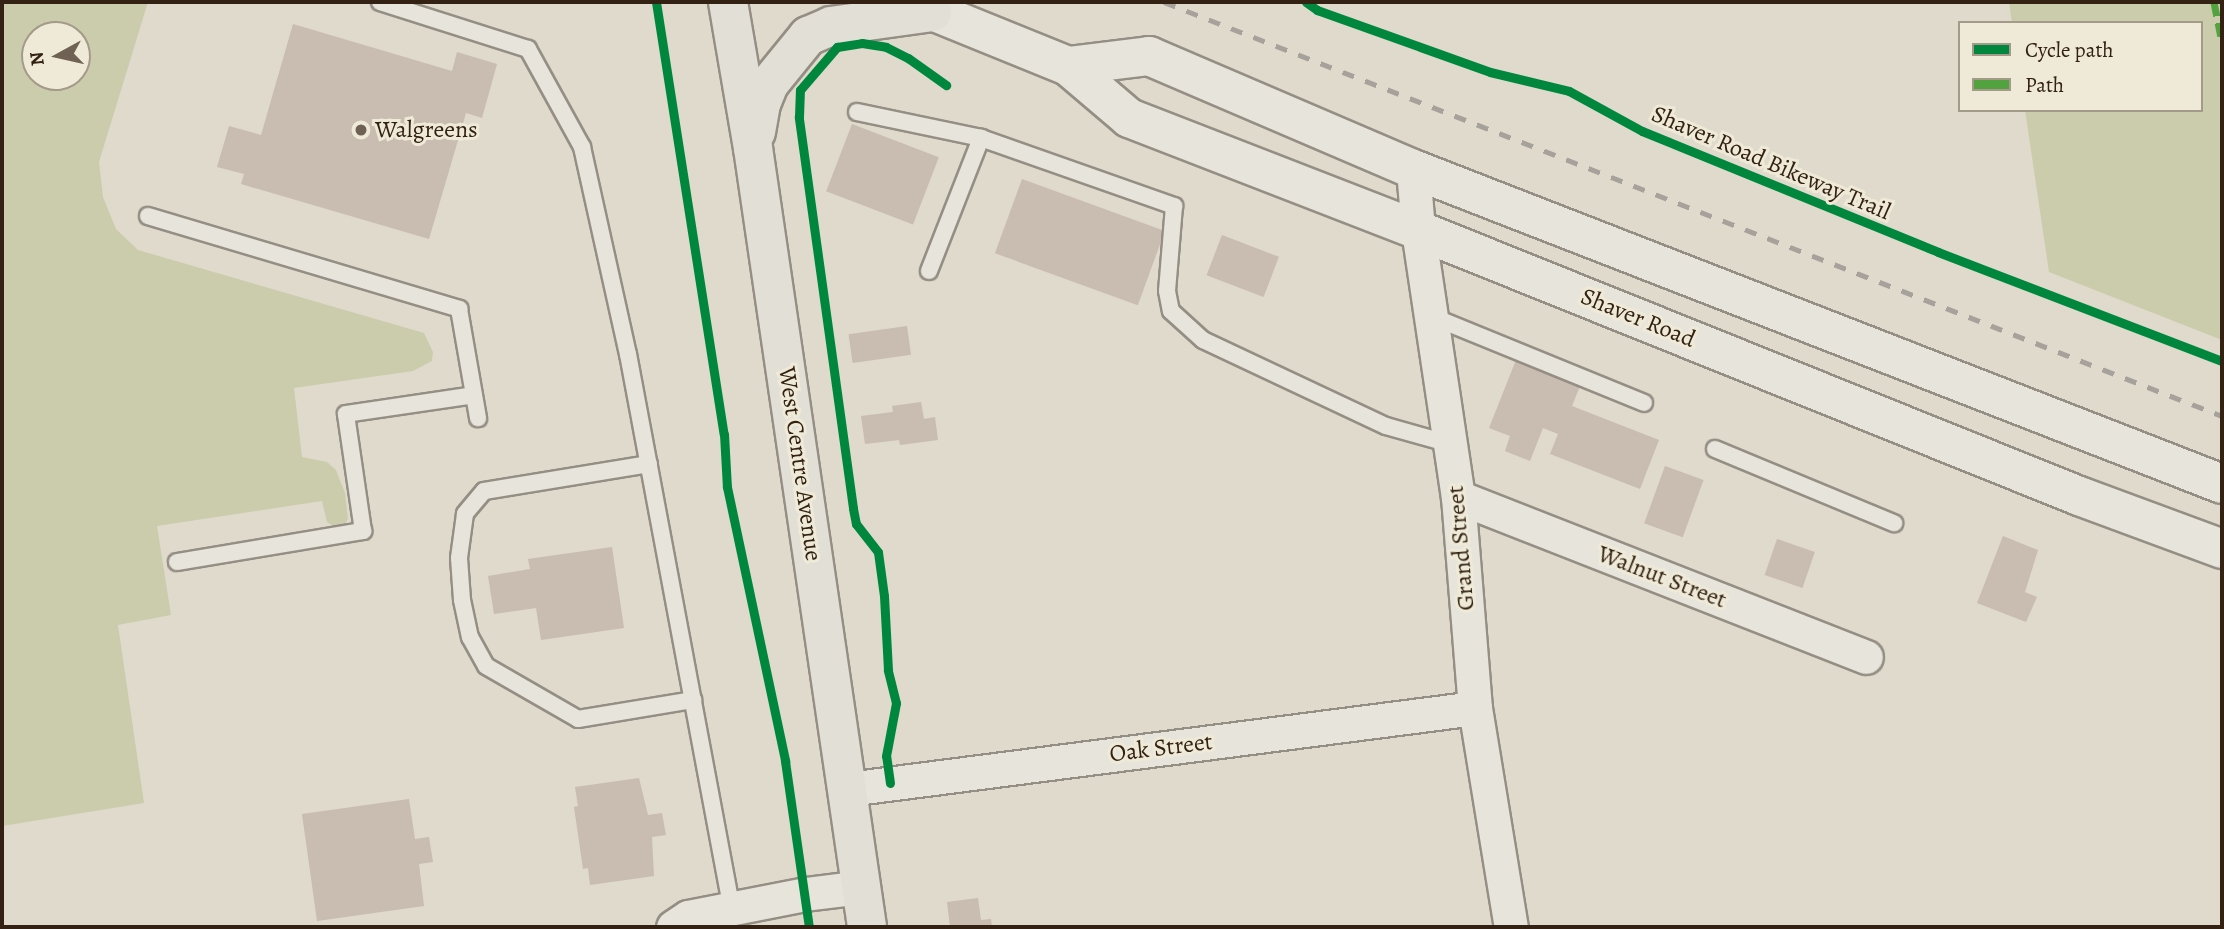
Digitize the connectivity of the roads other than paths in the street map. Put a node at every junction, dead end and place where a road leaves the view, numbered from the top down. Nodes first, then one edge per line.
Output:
1 (380, 2) edge
2 (728, 2) edge
3 (921, 7) edge
4 (1068, 66) junction
5 (857, 112) dead end
6 (981, 138) junction
7 (753, 148) junction
8 (1413, 169) junction
9 (148, 216) dead end
10 (1418, 230) junction
11 (929, 271) dead end
12 (1431, 316) junction
13 (474, 395) junction
14 (1644, 403) dead end
15 (478, 418) dead end
16 (1450, 444) junction
17 (1715, 449) dead end
18 (649, 464) junction
19 (2222, 484) edge
20 (1458, 497) junction
21 (1894, 523) dead end
22 (2222, 549) edge
23 (177, 562) dead end
24 (1866, 657) dead end
25 (693, 699) junction
26 (1475, 708) junction
27 (848, 789) junction
28 (861, 887) junction
29 (732, 910) junction
30 (673, 927) edge
31 (867, 927) edge
32 (1511, 927) edge

1 - 18 lane
2 - 7 main road, West Centre Avenue
3 - 4 main road, Shaver Road
3 - 7 main road
4 - 8 main road, Shaver Road
4 - 10 main road, Shaver Road
5 - 6 lane
6 - 11 lane
6 - 16 lane
7 - 27 main road, West Centre Avenue
8 - 10 street, Grand Street
8 - 19 main road, Shaver Road
9 - 13 lane
10 - 12 street, Grand Street
10 - 22 main road, Shaver Road
12 - 14 lane
12 - 16 street, Grand Street
13 - 15 lane
13 - 23 lane
16 - 20 street, Grand Street
17 - 21 lane
18 - 25 lane
18 - 25 lane
20 - 24 street, Walnut Street
20 - 26 street, Grand Street
25 - 29 lane
26 - 27 street, Oak Street
26 - 32 street, Grand Street
27 - 28 main road, West Centre Avenue
28 - 29 street
28 - 31 main road, West Centre Avenue
29 - 30 street

